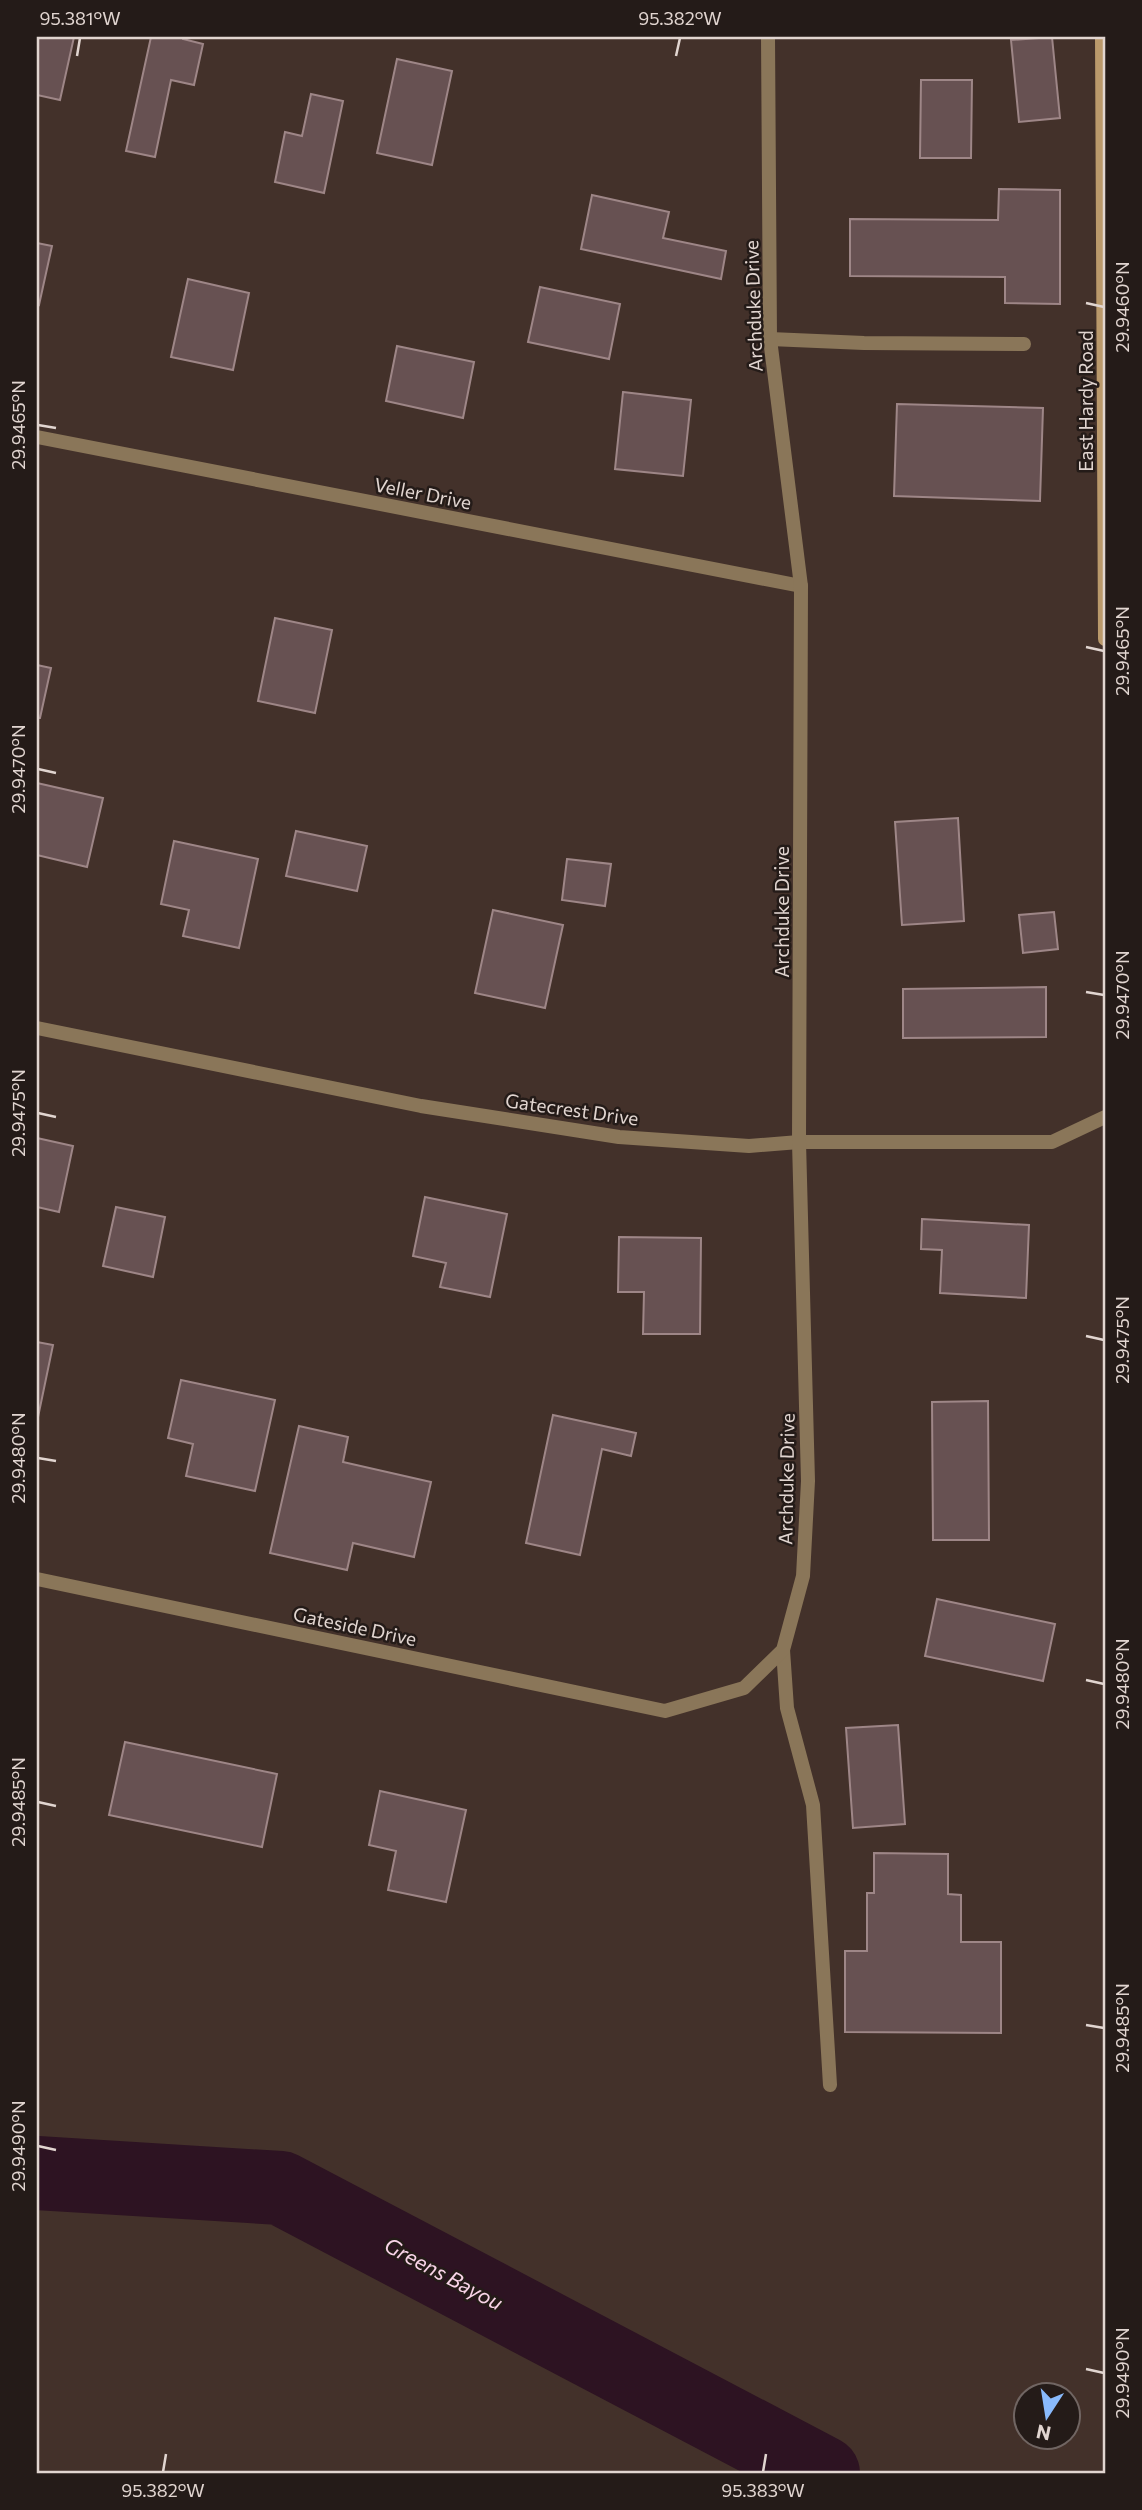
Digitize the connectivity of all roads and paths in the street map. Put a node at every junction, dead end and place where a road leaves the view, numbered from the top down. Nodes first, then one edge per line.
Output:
1 (768, 37) edge
2 (1102, 37) edge
3 (769, 339) junction
4 (1024, 344) dead end
5 (37, 437) edge
6 (801, 586) junction
7 (1105, 639) edge
8 (37, 1028) edge
9 (1105, 1117) edge
10 (799, 1142) junction
11 (37, 1580) edge
12 (783, 1650) junction
13 (830, 2085) dead end

1 - 3 street, Archduke Drive
2 - 7 main road, East Hardy Road
3 - 4 street
3 - 6 street, Archduke Drive
5 - 6 street, Veller Drive
6 - 10 street, Archduke Drive
8 - 10 street, Gatecrest Drive
9 - 10 street, Gatecrest Drive
10 - 12 street, Archduke Drive
11 - 12 street, Gateside Drive
12 - 13 street

